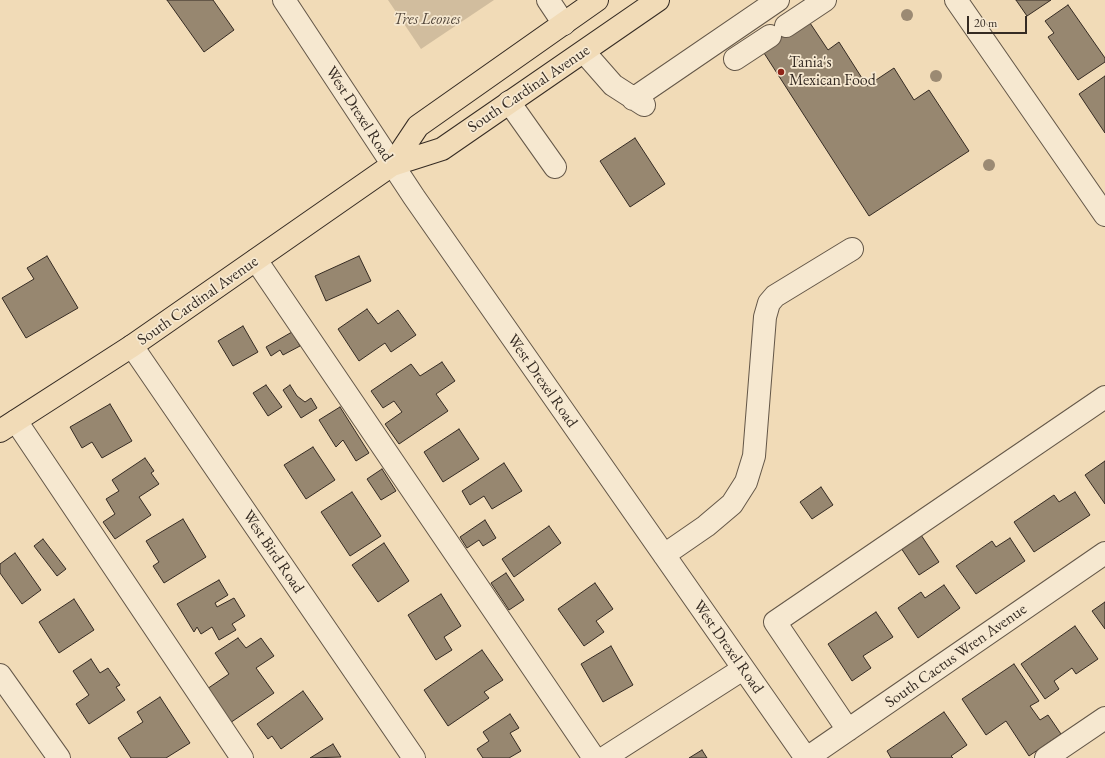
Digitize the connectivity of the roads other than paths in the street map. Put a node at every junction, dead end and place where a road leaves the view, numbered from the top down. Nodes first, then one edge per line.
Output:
1 (284, 0) edge
2 (548, 0) edge
3 (597, 0) edge
4 (658, 0) edge
5 (778, 0) edge
6 (825, 0) edge
7 (956, 0) edge
8 (564, 24) junction
9 (584, 52) junction
10 (735, 59) dead end
11 (509, 102) junction
12 (392, 165) junction
13 (555, 167) dead end
14 (1105, 215) edge
15 (852, 249) dead end
16 (256, 260) junction
17 (132, 346) junction
18 (1105, 397) edge
19 (8, 426) edge
20 (1105, 553) edge
21 (664, 555) junction
22 (743, 669) junction
23 (0, 675) edge
24 (1105, 718) edge
25 (848, 730) junction
26 (59, 758) edge
27 (242, 758) edge
28 (414, 758) edge
29 (594, 758) edge
30 (604, 758) edge
31 (806, 758) edge
32 (1046, 758) edge

1 - 12 street, West Drexel Road
2 - 8 street
3 - 8 main road, South Cardinal Avenue
4 - 9 main road, South Cardinal Avenue
5 - 9 street
6 - 10 street
7 - 14 street
8 - 12 main road, South Cardinal Avenue
9 - 11 main road, South Cardinal Avenue
11 - 12 main road, South Cardinal Avenue
11 - 13 street
12 - 16 main road, South Cardinal Avenue
12 - 21 street, West Drexel Road
15 - 21 street
16 - 17 main road, South Cardinal Avenue
16 - 29 street
17 - 19 main road, South Cardinal Avenue
17 - 28 street, West Bird Road
18 - 25 street
19 - 27 street
20 - 25 street, South Cactus Wren Avenue
21 - 22 street, West Drexel Road
22 - 30 street
22 - 31 street, West Drexel Road
23 - 26 street
24 - 32 street
25 - 31 street, South Cactus Wren Avenue

